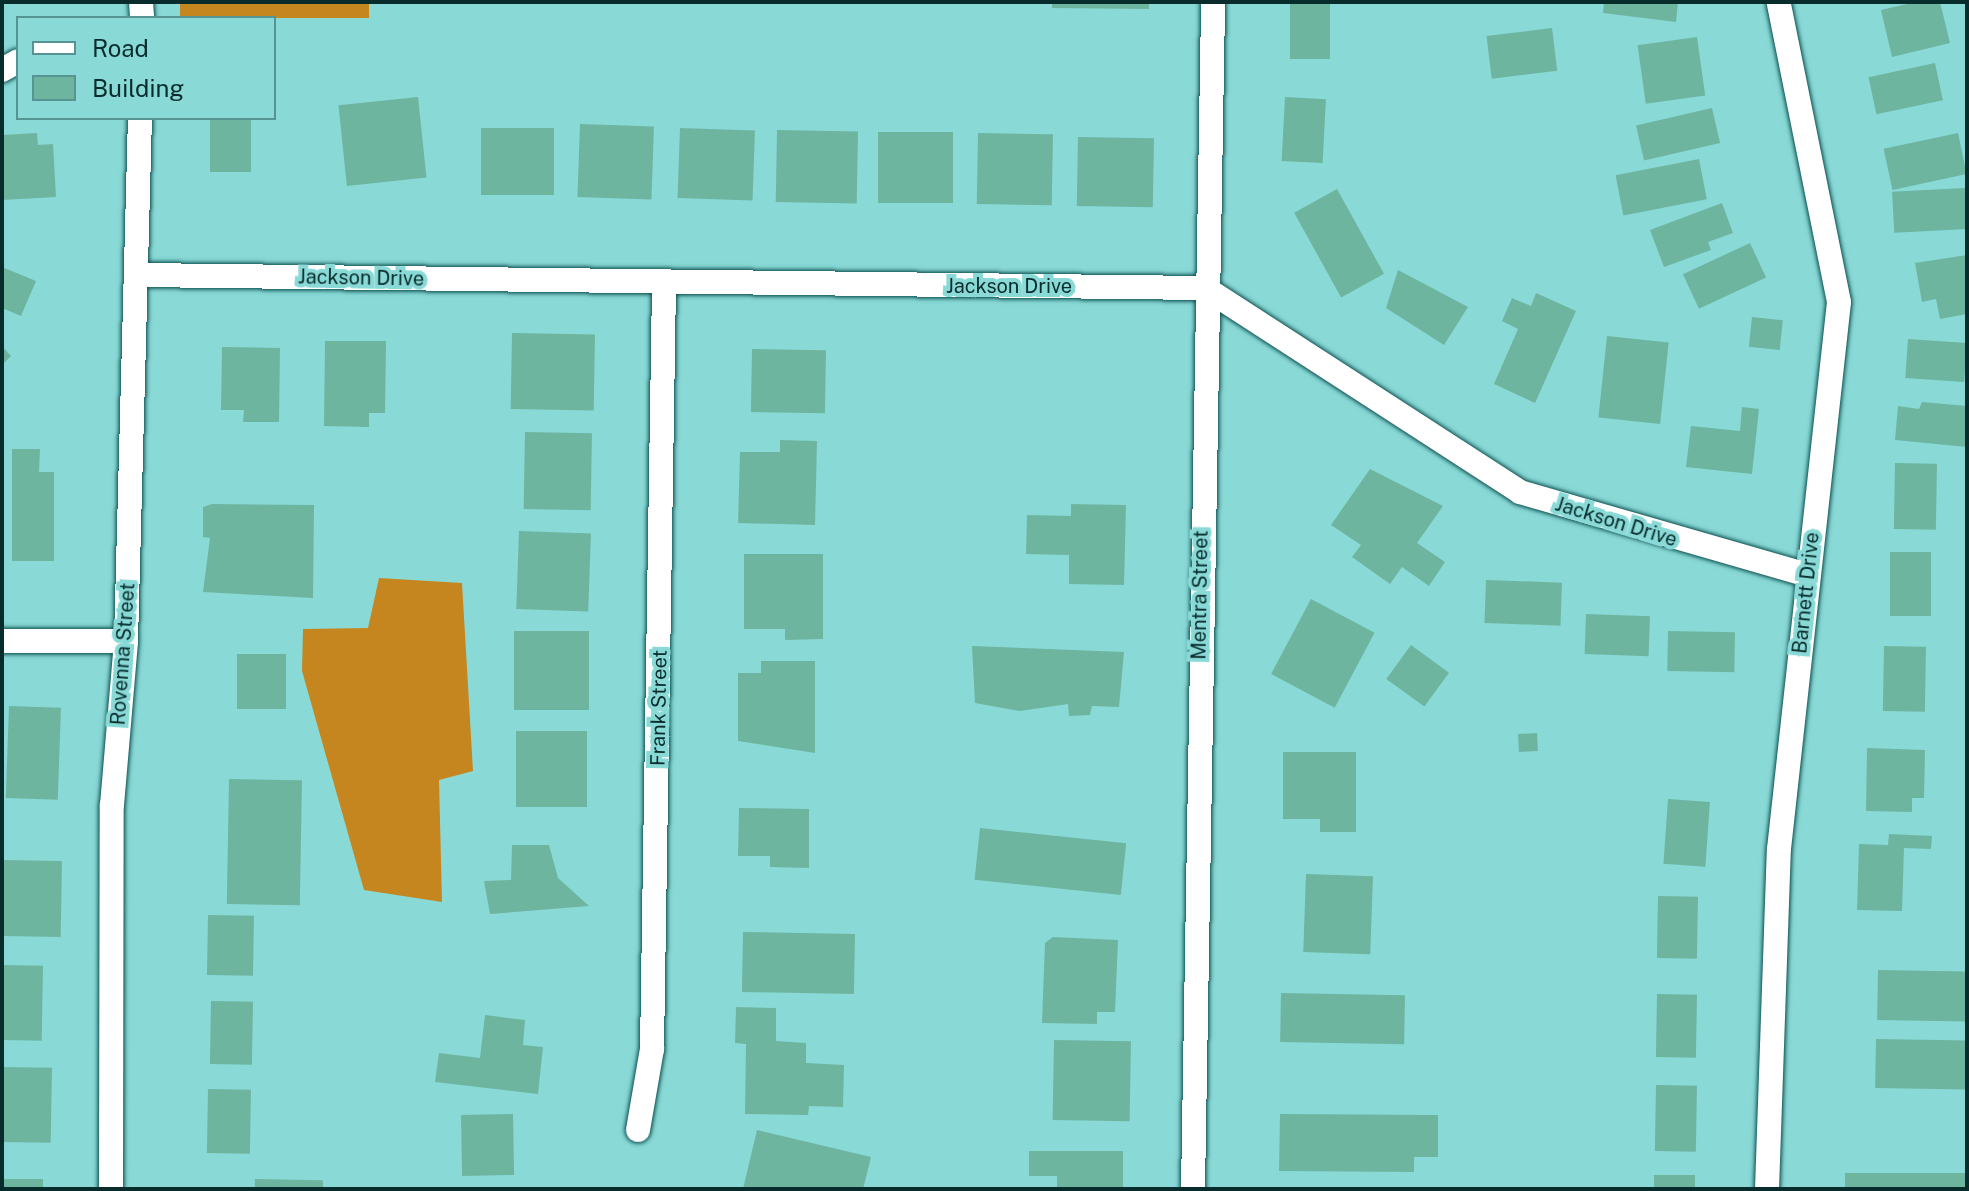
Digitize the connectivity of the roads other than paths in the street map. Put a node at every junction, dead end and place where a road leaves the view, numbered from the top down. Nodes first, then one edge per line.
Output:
1 (1213, 2) edge
2 (1779, 4) edge
3 (140, 120) edge
4 (139, 275) junction
5 (664, 284) junction
6 (1205, 288) junction
7 (1808, 575) junction
8 (2, 641) edge
9 (126, 641) junction
10 (638, 1130) dead end
11 (111, 1189) edge
12 (1193, 1189) edge
13 (1767, 1189) edge

1 - 6 street, Mentra Street
2 - 7 street, Barnett Drive
3 - 4 street, Rovenna Street
4 - 5 street, Jackson Drive
4 - 9 street, Rovenna Street
5 - 6 street, Jackson Drive
5 - 10 street, Frank Street
6 - 7 street, Jackson Drive
6 - 12 street, Mentra Street
7 - 13 street, Barnett Drive
8 - 9 street
9 - 11 street, Rovenna Street

